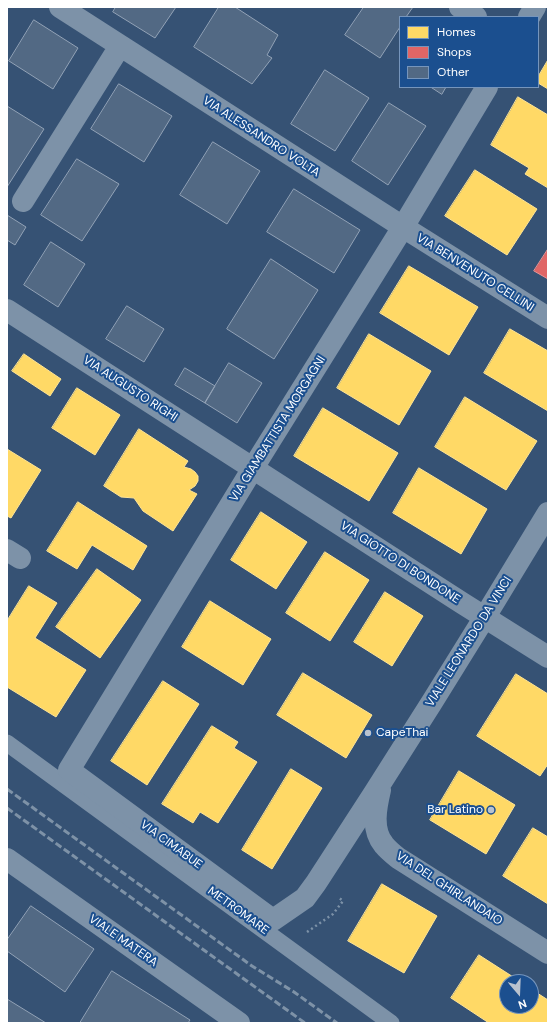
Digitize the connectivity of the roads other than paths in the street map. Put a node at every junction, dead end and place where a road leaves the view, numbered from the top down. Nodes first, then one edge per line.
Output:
1 (60, 7) edge
2 (460, 7) edge
3 (535, 7) edge
4 (474, 16) edge
5 (530, 16) edge
6 (120, 46) junction
7 (486, 88) edge
8 (23, 202) dead end
9 (403, 228) junction
10 (7, 310) edge
11 (548, 318) edge
12 (253, 468) junction
13 (548, 513) edge
14 (485, 618) junction
15 (548, 657) edge
16 (7, 743) edge
17 (69, 770) joint
18 (381, 785) junction
19 (7, 859) edge
20 (273, 920) joint
21 (548, 953) edge
22 (236, 1022) edge
23 (391, 1023) edge

1 - 6 street, VIA ALESSANDRO VOLTA
2 - 4 street
3 - 5 street
6 - 8 street
6 - 9 street, VIA ALESSANDRO VOLTA
7 - 9 street, VIA GIAMBATTISTA MORGAGNI
9 - 11 street, VIA BENVENUTO CELLINI
9 - 12 street, VIA GIAMBATTISTA MORGAGNI
10 - 12 street, VIA AUGUSTO RIGHI
12 - 14 street, VIA GIOTTO DI BONDONE
12 - 17 street, VIA GIAMBATTISTA MORGAGNI
13 - 14 street, VIALE LEONARDO DA VINCI
14 - 15 street, VIA GIOTTO DI BONDONE
14 - 18 street, VIALE LEONARDO DA VINCI
16 - 23 lane, METROMARE
17 - 20 street, VIA CIMABUE
18 - 20 street, VIALE LEONARDO DA VINCI
18 - 21 street, VIA DEL GHIRLANDAIO
19 - 22 street, VIALE MATERA

